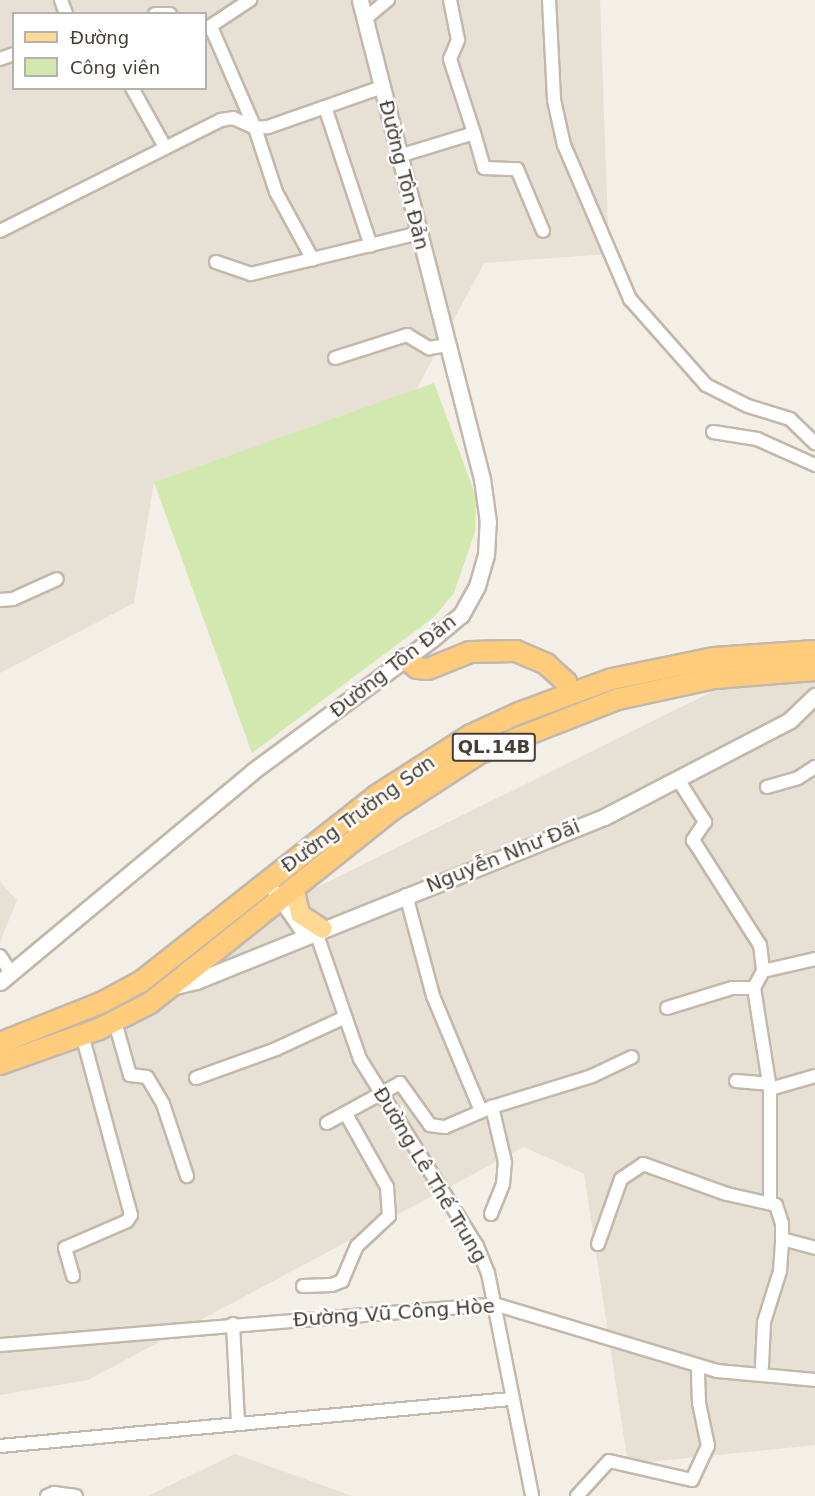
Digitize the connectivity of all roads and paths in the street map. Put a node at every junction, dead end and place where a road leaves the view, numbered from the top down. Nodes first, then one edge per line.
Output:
1 (250, 0) edge
2 (360, 0) edge
3 (388, 0) edge
4 (450, 0) edge
5 (549, 0) edge
6 (365, 19) junction
7 (208, 28) edge
8 (382, 87) junction
9 (133, 90) edge
10 (325, 107) junction
11 (255, 128) junction
12 (474, 133) junction
13 (165, 147) junction
14 (399, 156) junction
15 (0, 231) edge
16 (543, 231) dead end
17 (419, 233) junction
18 (371, 246) junction
19 (313, 260) junction
20 (216, 262) dead end
21 (448, 345) junction
22 (335, 357) dead end
23 (713, 432) dead end
24 (815, 443) edge
25 (815, 465) edge
26 (57, 579) dead end
27 (0, 600) edge
28 (815, 651) edge
29 (405, 659) junction
30 (815, 670) edge
31 (571, 693) junction
32 (815, 696) edge
33 (815, 767) edge
34 (679, 781) junction
35 (767, 787) dead end
36 (267, 881) junction
37 (286, 893) junction
38 (406, 895) junction
39 (315, 932) junction
40 (0, 956) edge
41 (815, 959) edge
42 (763, 971) junction
43 (5, 977) edge
44 (175, 986) junction
45 (754, 988) junction
46 (667, 1008) dead end
47 (343, 1017) junction
48 (115, 1022) junction
49 (82, 1035) junction
50 (0, 1042) edge
51 (632, 1057) dead end
52 (0, 1064) edge
53 (815, 1076) edge
54 (196, 1078) dead end
55 (736, 1081) dead end
56 (769, 1086) junction
57 (382, 1096) junction
58 (486, 1109) junction
59 (346, 1114) junction
60 (327, 1123) dead end
61 (188, 1176) dead end
62 (770, 1203) junction
63 (491, 1214) dead end
64 (782, 1239) junction
65 (598, 1244) dead end
66 (815, 1248) edge
67 (73, 1276) dead end
68 (303, 1286) dead end
69 (494, 1304) junction
70 (233, 1324) junction
71 (0, 1345) edge
72 (698, 1366) junction
73 (762, 1366) dead end
74 (815, 1380) edge
75 (511, 1399) junction
76 (238, 1423) junction
77 (0, 1446) edge
78 (47, 1496) edge
79 (76, 1496) edge
80 (532, 1496) edge
81 (577, 1496) edge

1 - 7 street
2 - 6 street, Đường Tôn Đản
3 - 6 street
4 - 12 street
5 - 24 street
6 - 8 street, Đường Tôn Đản
7 - 11 street
8 - 10 street
8 - 14 street, Đường Tôn Đản
9 - 13 street
10 - 11 street
10 - 18 street
11 - 13 street
11 - 19 street
12 - 14 street
12 - 16 street
13 - 15 street
14 - 17 street, Đường Tôn Đản
17 - 18 street
17 - 21 street, Đường Tôn Đản
18 - 19 street
19 - 20 street
21 - 22 street
21 - 29 street, Đường Tôn Đản
23 - 25 street
26 - 27 street
28 - 31 highway, Đường Trường Sơn / QL.14B
29 - 31 highway
29 - 43 street, Đường Tôn Đản
30 - 37 highway, Đường Trường Sơn / QL.14B
31 - 36 highway, Đường Trường Sơn / QL.14B
32 - 34 street, Nguyễn Như Đãi
33 - 35 street
34 - 38 street, Nguyễn Như Đãi
34 - 42 street
36 - 37 street
36 - 50 highway, Đường Trường Sơn / QL.14B
37 - 39 main road
37 - 44 highway, Đường Trường Sơn / QL.14B
38 - 39 street, Nguyễn Như Đãi
38 - 58 street
39 - 44 street, Nguyễn Như Đãi
39 - 47 street, Đường Lê Thế Trung
40 - 43 street
41 - 42 street
42 - 45 street
44 - 48 highway, Đường Trường Sơn / QL.14B
45 - 46 street
45 - 56 street
47 - 54 street
47 - 57 street, Đường Lê Thế Trung
48 - 49 highway, Đường Trường Sơn / QL.14B
48 - 61 street
49 - 52 highway, Đường Trường Sơn / QL.14B
49 - 67 street
51 - 58 street
53 - 56 street
55 - 56 street
56 - 62 street
57 - 58 street
57 - 59 street
57 - 69 street, Đường Lê Thế Trung
58 - 63 street
59 - 60 street
59 - 68 street
62 - 64 street
62 - 65 street
64 - 66 street
64 - 73 street
69 - 70 street, Đường Vũ Công Hòe
69 - 72 street, Đường Vũ Công Hòe
69 - 75 street, Đường Lê Thế Trung
70 - 71 street, Đường Vũ Công Hòe
70 - 76 street
72 - 74 street, Đường Vũ Công Hòe
72 - 81 street
75 - 76 street
75 - 80 street, Đường Lê Thế Trung
76 - 77 street
78 - 79 street

